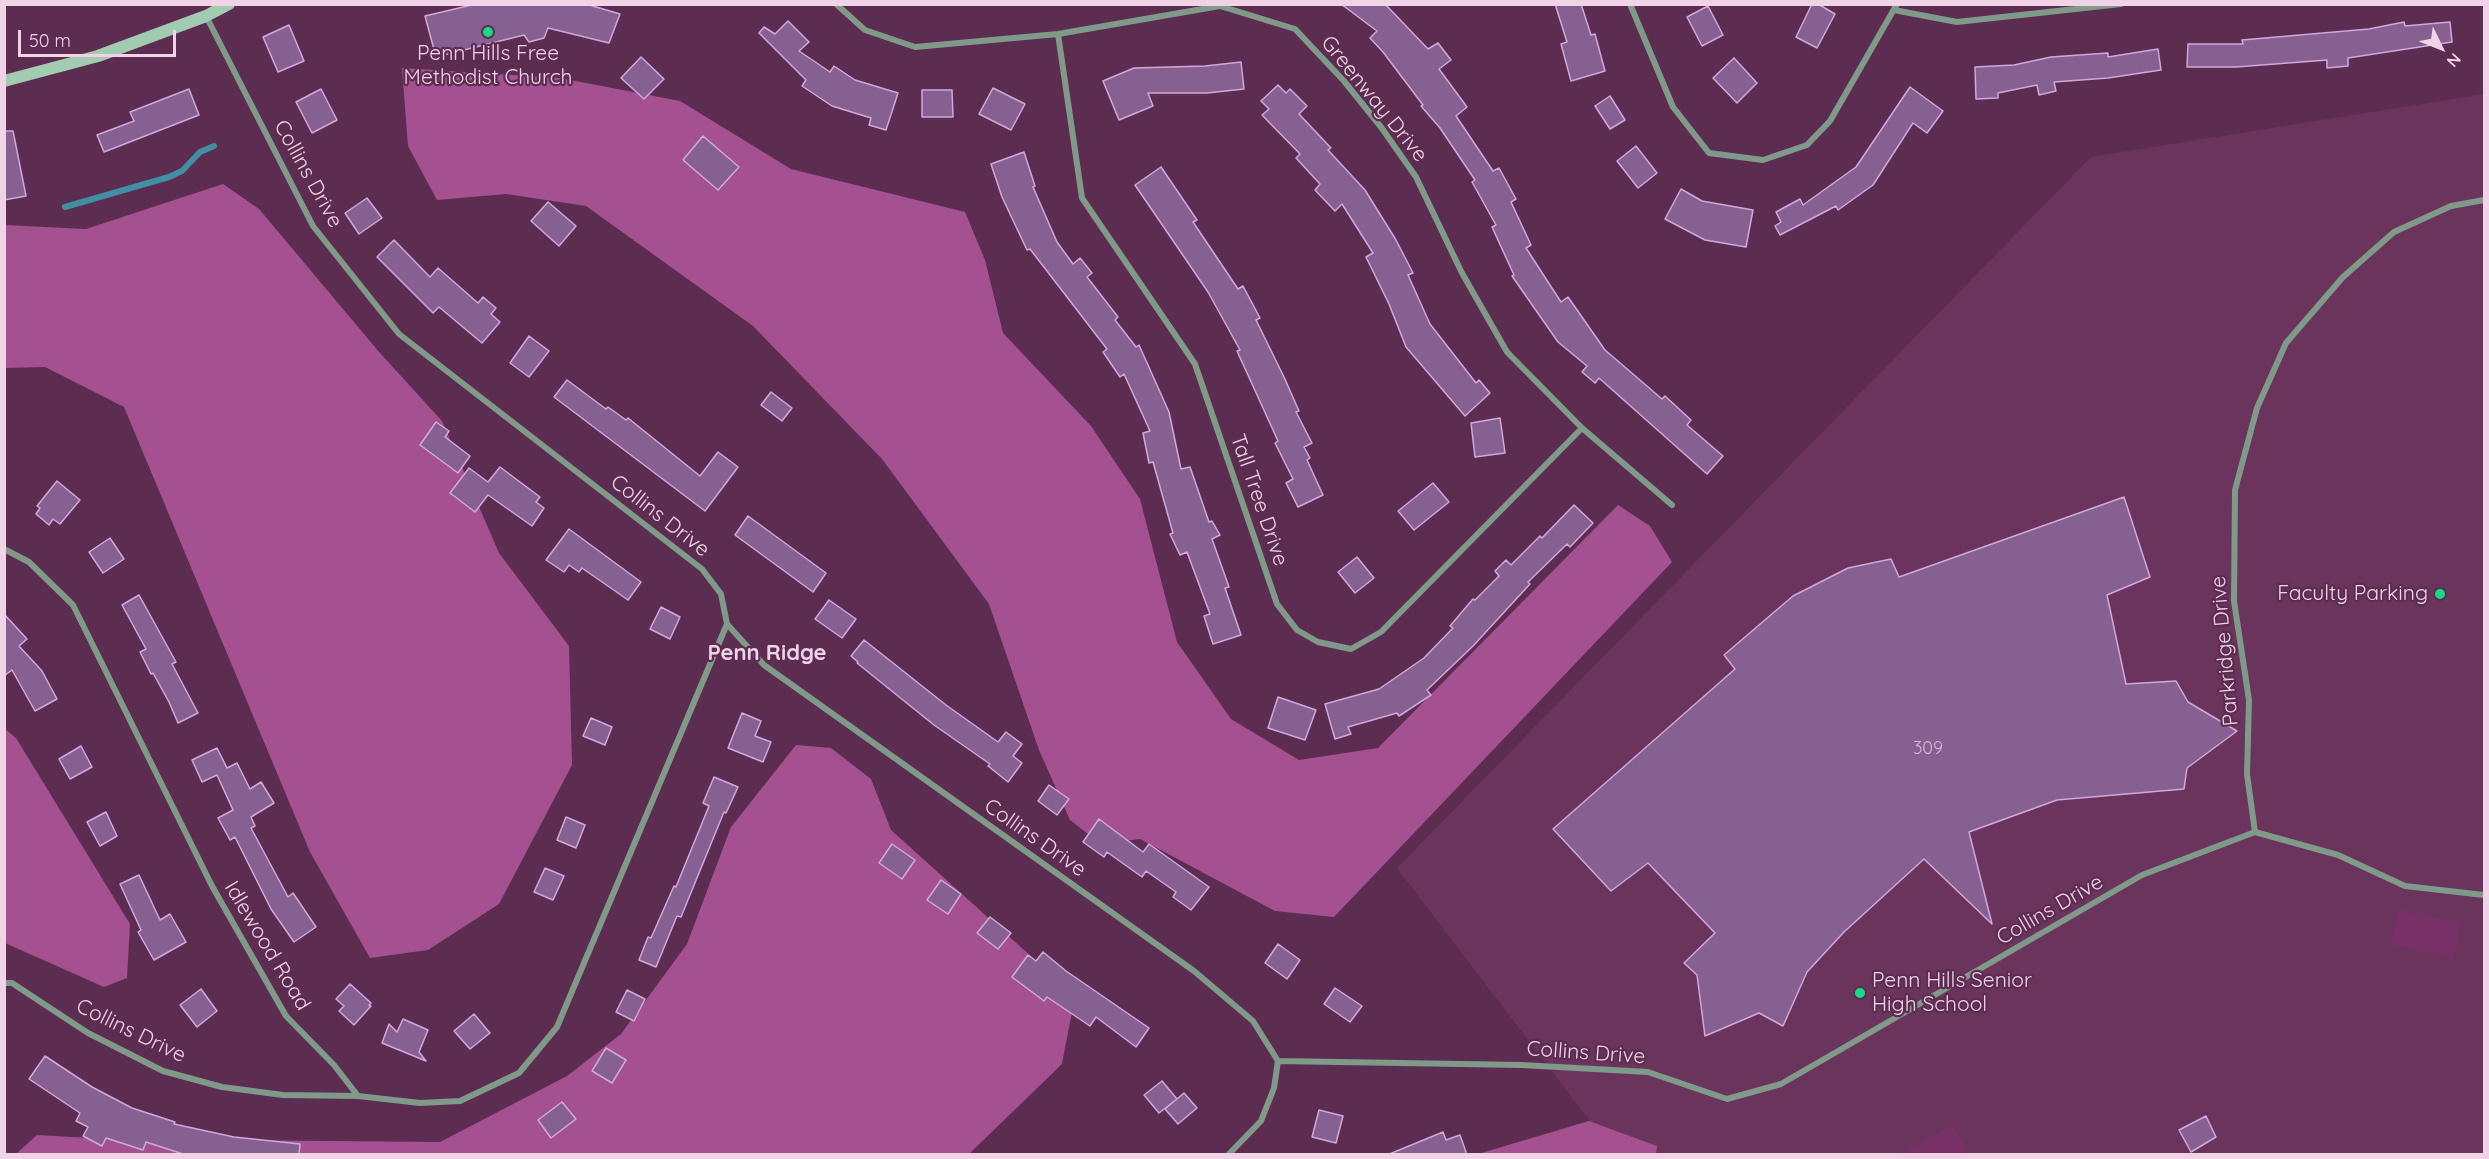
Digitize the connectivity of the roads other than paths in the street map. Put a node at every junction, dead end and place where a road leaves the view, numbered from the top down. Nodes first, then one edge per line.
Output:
1 (229, 4) edge
2 (836, 4) edge
3 (1630, 4) edge
4 (2121, 4) edge
5 (1895, 7) edge
6 (206, 16) junction
7 (1058, 34) junction
8 (4, 81) edge
9 (2484, 200) edge
10 (1582, 428) junction
11 (1672, 505) dead end
12 (4, 549) edge
13 (728, 624) junction
14 (2255, 832) junction
15 (2484, 894) edge
16 (4, 983) edge
17 (1278, 1061) junction
18 (358, 1096) junction
19 (1229, 1155) edge

1 - 6 street
2 - 7 street, Greenway Drive
3 - 5 street
4 - 5 street
6 - 8 street
6 - 13 street, Collins Drive
7 - 10 street, Greenway Drive
7 - 10 street, Tall Tree Drive
9 - 14 street, Parkridge Drive
10 - 11 street, Greenway Drive
12 - 18 street, Idlewood Road
13 - 17 street, Collins Drive
13 - 18 street
14 - 15 street
14 - 17 street, Collins Drive
16 - 18 street, Collins Drive
17 - 19 street

